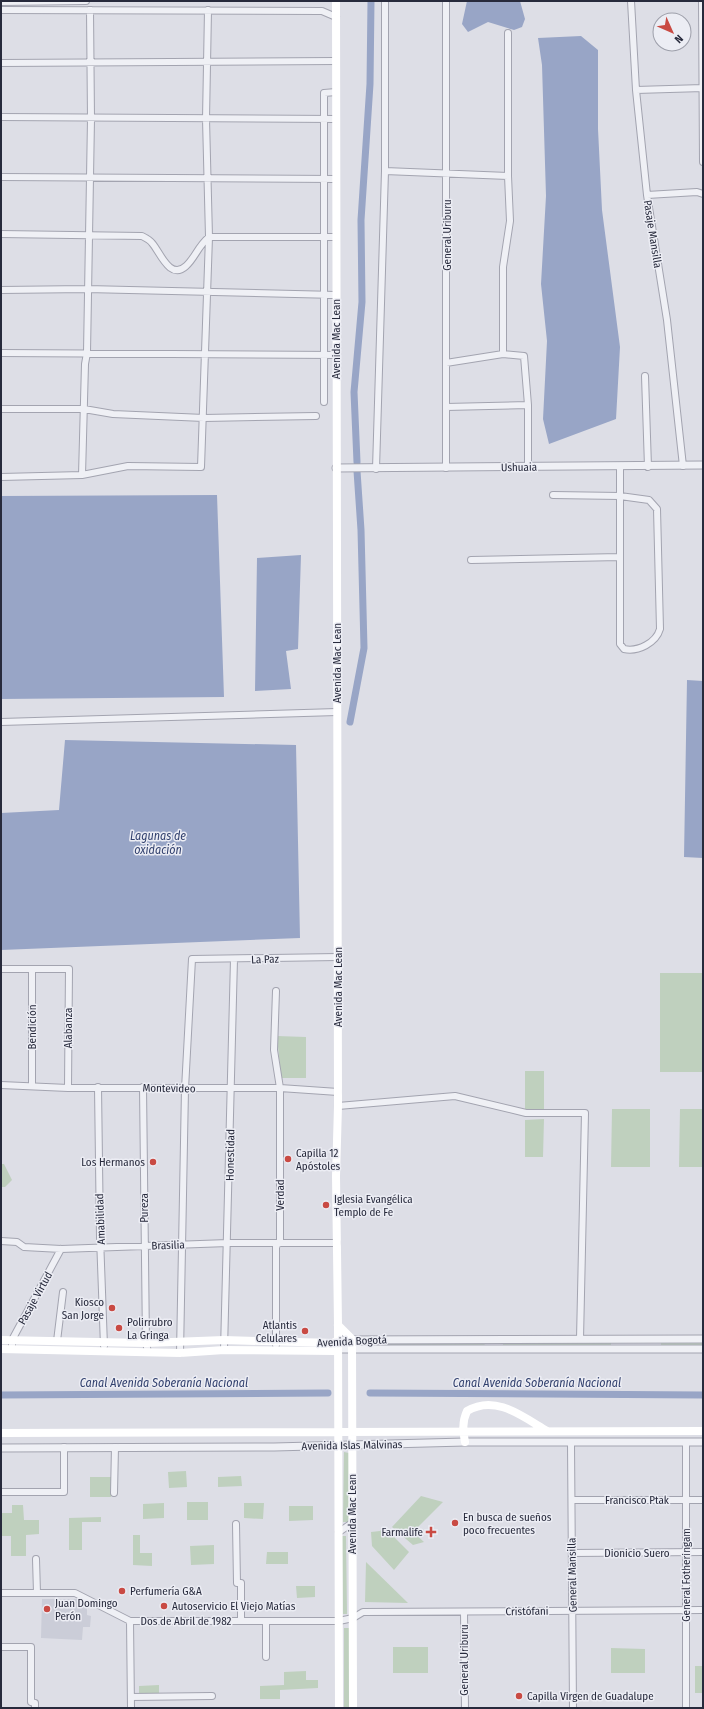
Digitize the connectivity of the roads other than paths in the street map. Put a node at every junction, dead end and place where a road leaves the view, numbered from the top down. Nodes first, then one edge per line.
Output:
1 (86, 1) edge
2 (336, 1) edge
3 (385, 1) edge
4 (446, 1) edge
5 (631, 1) edge
6 (702, 1) edge
7 (1, 2) edge
8 (1, 10) edge
9 (90, 10) junction
10 (208, 10) junction
11 (336, 17) junction
12 (508, 32) dead end
13 (208, 61) junction
14 (336, 61) junction
15 (1, 63) edge
16 (90, 63) junction
17 (703, 88) edge
18 (636, 90) junction
19 (336, 92) junction
20 (1, 117) edge
21 (91, 119) junction
22 (206, 119) junction
23 (324, 120) junction
24 (336, 120) junction
25 (703, 162) edge
26 (385, 171) junction
27 (447, 173) junction
28 (508, 176) junction
29 (1, 177) edge
30 (90, 177) junction
31 (208, 177) junction
32 (324, 179) junction
33 (336, 179) junction
34 (703, 194) edge
35 (647, 195) junction
36 (1, 234) edge
37 (89, 236) junction
38 (209, 237) junction
39 (324, 237) junction
40 (336, 237) junction
41 (87, 289) junction
42 (1, 290) edge
43 (206, 293) junction
44 (324, 295) junction
45 (336, 295) junction
46 (1, 353) edge
47 (87, 353) junction
48 (206, 354) junction
49 (503, 354) junction
50 (324, 355) junction
51 (336, 355) junction
52 (446, 363) junction
53 (645, 376) dead end
54 (324, 402) dead end
55 (528, 405) junction
56 (446, 407) junction
57 (1, 409) edge
58 (84, 409) junction
59 (316, 416) dead end
60 (204, 418) junction
61 (703, 465) edge
62 (683, 466) junction
63 (528, 467) junction
64 (620, 467) junction
65 (648, 467) junction
66 (336, 468) junction
67 (446, 468) junction
68 (376, 469) junction
69 (82, 475) junction
70 (1, 477) edge
71 (553, 495) dead end
72 (620, 496) junction
73 (620, 557) junction
74 (471, 560) dead end
75 (337, 712) junction
76 (1, 722) edge
77 (338, 957) junction
78 (234, 960) junction
79 (1, 969) edge
80 (32, 969) junction
81 (276, 991) dead end
82 (1, 1085) edge
83 (32, 1085) junction
84 (98, 1087) junction
85 (68, 1088) junction
86 (143, 1088) junction
87 (280, 1088) junction
88 (185, 1089) junction
89 (232, 1089) junction
90 (338, 1092) junction
91 (338, 1106) junction
92 (1, 1241) edge
93 (228, 1243) junction
94 (280, 1243) junction
95 (337, 1243) junction
96 (183, 1244) junction
97 (144, 1246) junction
98 (101, 1248) junction
99 (61, 1249) junction
100 (63, 1292) dead end
101 (338, 1325) junction
102 (352, 1339) junction
103 (494, 1339) junction
104 (580, 1339) junction
105 (638, 1339) junction
106 (659, 1339) junction
107 (703, 1339) edge
108 (1, 1340) edge
109 (224, 1340) junction
110 (338, 1340) junction
111 (57, 1342) junction
112 (104, 1342) junction
113 (180, 1342) junction
114 (276, 1342) junction
115 (12, 1344) junction
116 (147, 1347) junction
117 (1, 1348) edge
118 (338, 1349) junction
119 (352, 1349) junction
120 (494, 1349) junction
121 (639, 1349) junction
122 (658, 1349) junction
123 (703, 1349) edge
124 (224, 1350) junction
125 (104, 1351) junction
126 (276, 1351) junction
127 (180, 1353) junction
128 (338, 1431) junction
129 (351, 1431) junction
130 (463, 1431) junction
131 (548, 1431) junction
132 (703, 1431) edge
133 (1, 1433) edge
134 (465, 1442) junction
135 (686, 1442) junction
136 (703, 1442) edge
137 (571, 1443) junction
138 (338, 1446) junction
139 (352, 1446) junction
140 (115, 1447) junction
141 (1, 1448) edge
142 (64, 1448) junction
143 (1, 1492) edge
144 (114, 1493) dead end
145 (572, 1500) junction
146 (686, 1500) junction
147 (703, 1500) edge
148 (352, 1523) junction
149 (236, 1524) dead end
150 (338, 1532) junction
151 (686, 1552) junction
152 (703, 1552) edge
153 (572, 1553) junction
154 (36, 1559) dead end
155 (1, 1593) edge
156 (37, 1593) junction
157 (573, 1610) junction
158 (686, 1610) junction
159 (703, 1610) edge
160 (464, 1612) junction
161 (353, 1618) junction
162 (130, 1621) junction
163 (241, 1621) junction
164 (266, 1621) junction
165 (339, 1621) junction
166 (1, 1647) edge
167 (266, 1657) dead end
168 (212, 1696) dead end
169 (131, 1697) junction
170 (35, 1708) edge
171 (131, 1708) edge
172 (339, 1708) edge
173 (353, 1708) edge
174 (465, 1708) edge
175 (573, 1708) edge
176 (686, 1708) edge

1 - 7 street
2 - 11 main road, Avenida Mac Lean
3 - 26 street
4 - 27 street, General Uriburu
5 - 18 street, Pasaje Mansilla
6 - 17 street
8 - 9 street
9 - 10 street
9 - 16 street
10 - 11 street
10 - 13 street
11 - 14 main road, Avenida Mac Lean
12 - 28 street
13 - 14 street
13 - 16 street
13 - 22 street
14 - 19 main road, Avenida Mac Lean
15 - 16 street
16 - 21 street
17 - 18 street
17 - 25 street
18 - 35 street, Pasaje Mansilla
19 - 23 street
19 - 24 main road, Avenida Mac Lean
20 - 21 street
21 - 22 street
21 - 30 street
22 - 23 street
22 - 31 street
23 - 24 street
23 - 32 street
24 - 33 main road, Avenida Mac Lean
26 - 27 street
26 - 68 street
27 - 28 street
27 - 52 street, General Uriburu
28 - 49 street
29 - 30 street
30 - 31 street
30 - 37 street
31 - 32 street
31 - 38 street
32 - 33 street
32 - 39 street
33 - 40 main road, Avenida Mac Lean
34 - 35 street
35 - 62 street, Pasaje Mansilla
36 - 37 street
37 - 38 street
37 - 41 street
38 - 39 street
38 - 43 street
39 - 40 street
39 - 44 street
40 - 45 main road, Avenida Mac Lean
41 - 42 street
41 - 43 street
41 - 47 street
43 - 44 street
43 - 48 street
44 - 45 street
44 - 50 street
45 - 51 main road, Avenida Mac Lean
46 - 47 street
47 - 48 street
47 - 58 street
48 - 50 street
48 - 60 street
49 - 52 street
49 - 55 street
50 - 51 street
50 - 54 street
51 - 66 main road, Avenida Mac Lean
52 - 56 street, General Uriburu
53 - 65 street
55 - 56 street
55 - 63 street
56 - 67 street, General Uriburu
57 - 58 street
58 - 60 street
58 - 69 street
59 - 60 street
60 - 69 street
61 - 62 street, Ushuaia
62 - 65 street, Ushuaia
63 - 64 street, Ushuaia
63 - 67 street, Ushuaia
64 - 65 street, Ushuaia
64 - 72 street
66 - 68 street, Ushuaia
66 - 75 main road, Avenida Mac Lean
67 - 68 street, Ushuaia
69 - 70 street
71 - 72 street
72 - 73 street
72 - 73 street
73 - 74 street
75 - 76 street
75 - 77 main road, Avenida Mac Lean
77 - 78 street, La Paz
77 - 90 main road, Avenida Mac Lean
78 - 88 street, La Paz
78 - 89 street, Honestidad
79 - 80 street
80 - 83 street, Bendición
80 - 85 street, Alabanza
81 - 87 street, Verdad
82 - 83 street, Montevideo
83 - 85 street, Montevideo
84 - 85 street, Montevideo
84 - 86 street, Montevideo
84 - 98 street, Amabilidad
86 - 88 street, Montevideo
86 - 97 street, Pureza
87 - 89 street, Montevideo
87 - 90 street, Montevideo
87 - 94 street, Verdad
88 - 89 street, Montevideo
88 - 96 street
89 - 93 street, Honestidad
90 - 91 main road, Avenida Mac Lean
91 - 95 main road, Avenida Mac Lean
91 - 104 street
92 - 99 street, Brasilia
93 - 94 street, Brasilia
93 - 96 street, Brasilia
93 - 109 street, Honestidad
94 - 95 street, Brasilia
94 - 114 street, Verdad
95 - 101 main road, Avenida Mac Lean
96 - 97 street, Brasilia
96 - 113 street
97 - 98 street, Brasilia
97 - 116 street, Pureza
98 - 99 street, Brasilia
98 - 112 street, Amabilidad
99 - 115 street, Pasaje Virtud
100 - 111 street
101 - 102 main road
101 - 110 main road, Avenida Mac Lean
102 - 103 street, Avenida Bogotá
102 - 110 street, Avenida Bogotá
102 - 119 main road, Avenida Mac Lean
103 - 104 street, Avenida Bogotá
103 - 120 street
104 - 105 street, Avenida Bogotá
105 - 106 street, Avenida Bogotá
105 - 121 street
106 - 107 street, Avenida Bogotá
106 - 122 street
108 - 115 main road, Avenida Bogotá
109 - 113 main road, Avenida Bogotá
109 - 114 main road, Avenida Bogotá
109 - 124 street, Honestidad
110 - 114 main road, Avenida Bogotá
110 - 118 main road, Avenida Mac Lean
111 - 112 main road, Avenida Bogotá
111 - 115 main road, Avenida Bogotá
112 - 116 main road, Avenida Bogotá
112 - 125 street, Amabilidad
113 - 116 main road, Avenida Bogotá
113 - 127 street
114 - 126 street, Verdad
115 - 117 main road, Avenida Bogotá
115 - 125 main road, Avenida Bogotá
116 - 125 main road, Avenida Bogotá
116 - 127 main road, Avenida Bogotá
118 - 119 street, Avenida Bogotá
118 - 126 main road, Avenida Bogotá
118 - 128 main road, Avenida Mac Lean
119 - 120 street, Avenida Bogotá
119 - 129 main road, Avenida Mac Lean
120 - 121 street, Avenida Bogotá
121 - 122 street, Avenida Bogotá
122 - 123 street, Avenida Bogotá
124 - 126 main road, Avenida Bogotá
124 - 127 main road, Avenida Bogotá
128 - 129 main road, Avenida Islas Malvinas
128 - 133 main road, Avenida Islas Malvinas
128 - 138 main road, Avenida Mac Lean
129 - 130 main road, Avenida Islas Malvinas
129 - 139 main road, Avenida Mac Lean
130 - 131 main road, Avenida Islas Malvinas
130 - 131 main road
130 - 134 main road
131 - 132 main road, Avenida Islas Malvinas
134 - 137 street, Avenida Islas Malvinas
134 - 139 street, Avenida Islas Malvinas
135 - 136 street, Avenida Islas Malvinas
135 - 137 street, Avenida Islas Malvinas
135 - 146 street, General Fotheringam
137 - 145 street, General Mansilla
138 - 139 street, Avenida Islas Malvinas
138 - 140 street, Avenida Islas Malvinas
138 - 150 main road, Avenida Mac Lean
139 - 148 main road, Avenida Mac Lean
140 - 142 street, Avenida Islas Malvinas
140 - 144 street
141 - 142 street, Avenida Islas Malvinas
142 - 143 street
145 - 146 street, Francisco Ptak
145 - 153 street, General Mansilla
146 - 147 street, Francisco Ptak
146 - 151 street, General Fotheringam
148 - 150 street
148 - 161 main road, Avenida Mac Lean
149 - 163 street
150 - 165 main road, Avenida Mac Lean
151 - 152 street, Dionicio Suero
151 - 153 street, Dionicio Suero
151 - 158 street, General Fotheringam
153 - 157 street, General Mansilla
154 - 156 street
155 - 156 street, Dos de Abril de 1982
156 - 162 street, Dos de Abril de 1982
157 - 158 street, Cristófani
157 - 160 street, Cristófani
157 - 175 street, General Mansilla
158 - 159 street, Cristófani
158 - 176 street, General Fotheringam
160 - 161 street, Cristófani
160 - 174 street, General Uriburu
161 - 165 street, Dos de Abril de 1982
161 - 173 main road, Avenida Mac Lean
162 - 163 street, Dos de Abril de 1982
162 - 169 street
163 - 164 street, Dos de Abril de 1982
164 - 165 street, Dos de Abril de 1982
164 - 167 street
165 - 172 main road, Avenida Mac Lean
166 - 170 street
168 - 169 street
169 - 171 street

